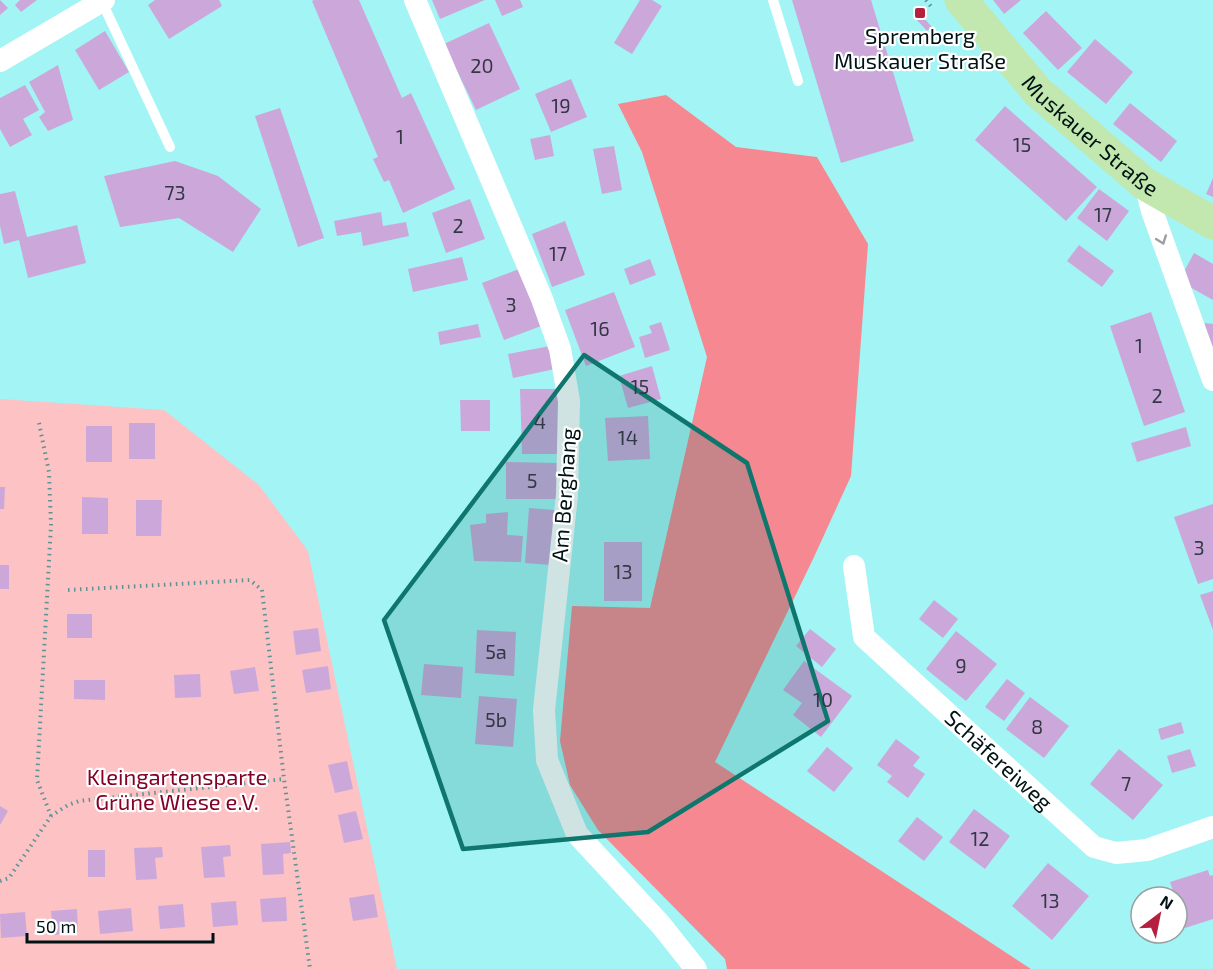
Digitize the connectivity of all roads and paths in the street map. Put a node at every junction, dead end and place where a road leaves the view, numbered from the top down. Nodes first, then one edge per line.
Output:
1 (415, 0) edge
2 (773, 0) edge
3 (961, 0) edge
4 (103, 1) edge
5 (0, 62) edge
6 (798, 81) dead end
7 (170, 147) dead end
8 (1145, 184) junction
9 (1213, 223) edge
10 (1213, 380) edge
11 (39, 423) dead end
12 (854, 566) dead end
13 (68, 590) dead end
14 (284, 779) junction
15 (51, 816) junction
16 (1213, 827) edge
17 (0, 881) edge
18 (310, 969) edge
19 (696, 969) edge

1 - 19 street, Am Berghang
2 - 6 lane
3 - 8 main road, Muskauer Straße
4 - 5 street
4 - 7 lane
8 - 9 main road, Muskauer Straße
8 -> 10 street
11 - 15 path
12 - 16 street, Schäfereiweg
13 - 14 path
14 - 15 path
14 - 18 path
15 - 17 path

